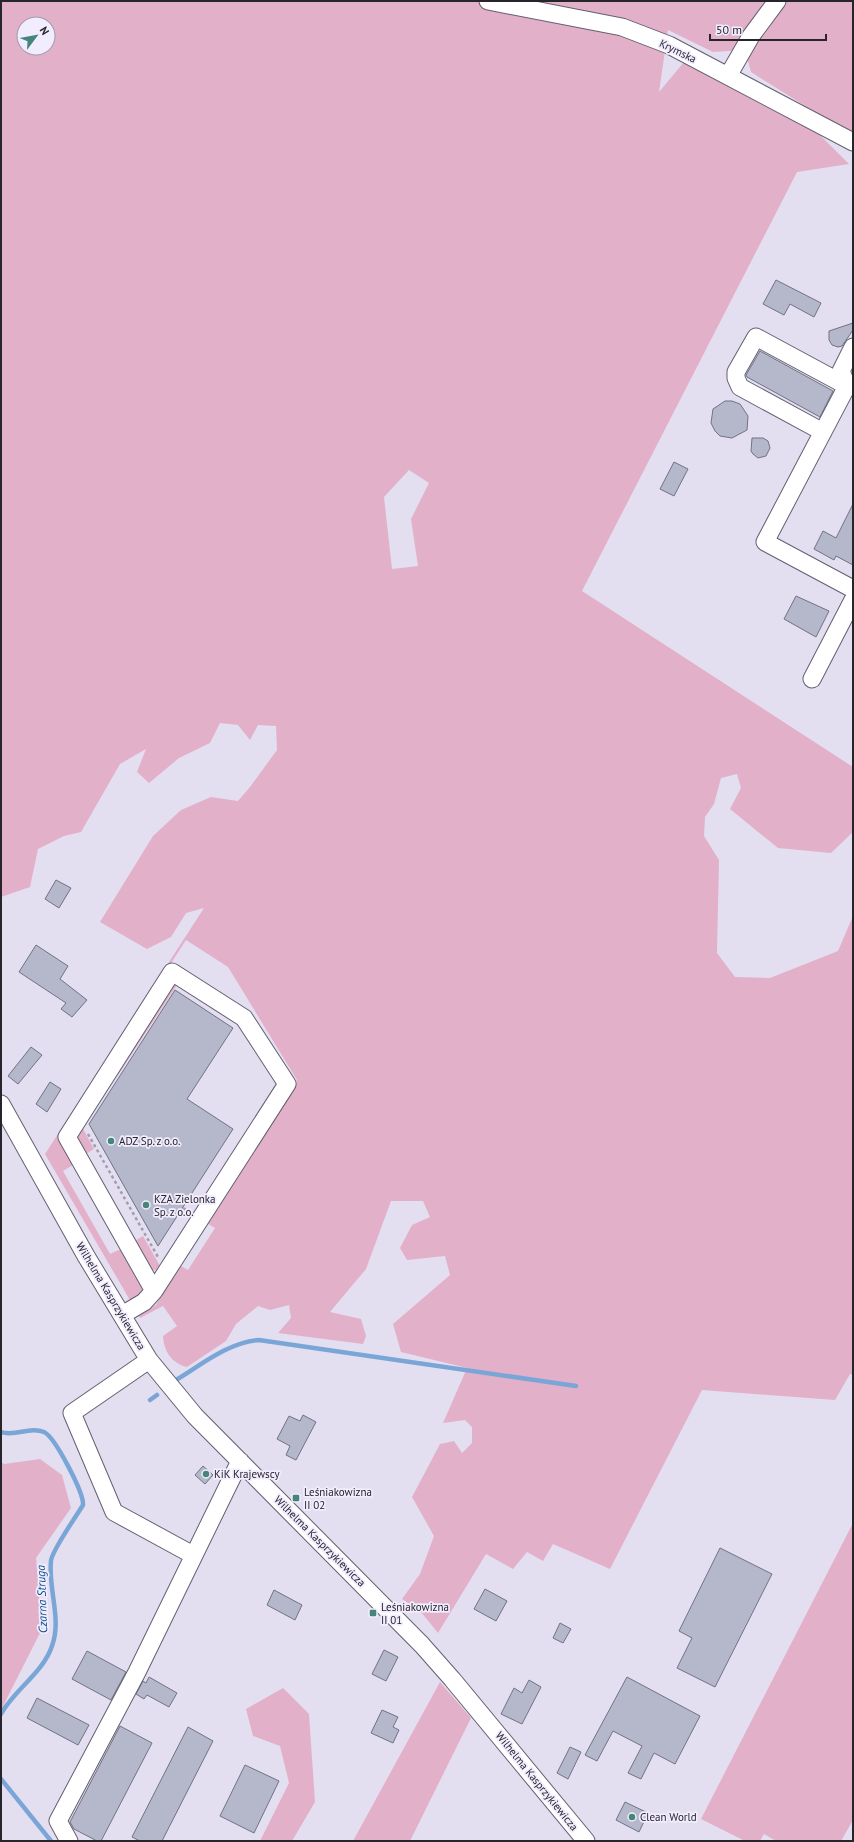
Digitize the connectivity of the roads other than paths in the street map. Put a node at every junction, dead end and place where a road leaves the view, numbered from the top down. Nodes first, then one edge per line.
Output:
1 (488, 1) edge
2 (777, 1) edge
3 (728, 76) junction
4 (853, 142) edge
5 (853, 347) edge
6 (847, 386) junction
7 (822, 432) junction
8 (853, 589) edge
9 (853, 600) edge
10 (812, 679) dead end
11 (1, 1104) edge
12 (154, 1291) junction
13 (122, 1315) junction
14 (149, 1360) junction
15 (240, 1461) junction
16 (193, 1555) junction
17 (69, 1841) edge
18 (586, 1841) edge

1 - 3 street, Krymska
2 - 3 street
3 - 4 street, Krymska
5 - 6 street
6 - 7 street
6 - 7 street
7 - 8 street
9 - 10 street
11 - 13 street, Wilhelma Kasprzykiewicza
12 - 12 street
12 - 13 street
13 - 14 street, Wilhelma Kasprzykiewicza
14 - 15 street, Wilhelma Kasprzykiewicza
14 - 16 street
15 - 16 street
15 - 18 street, Wilhelma Kasprzykiewicza
16 - 17 street

